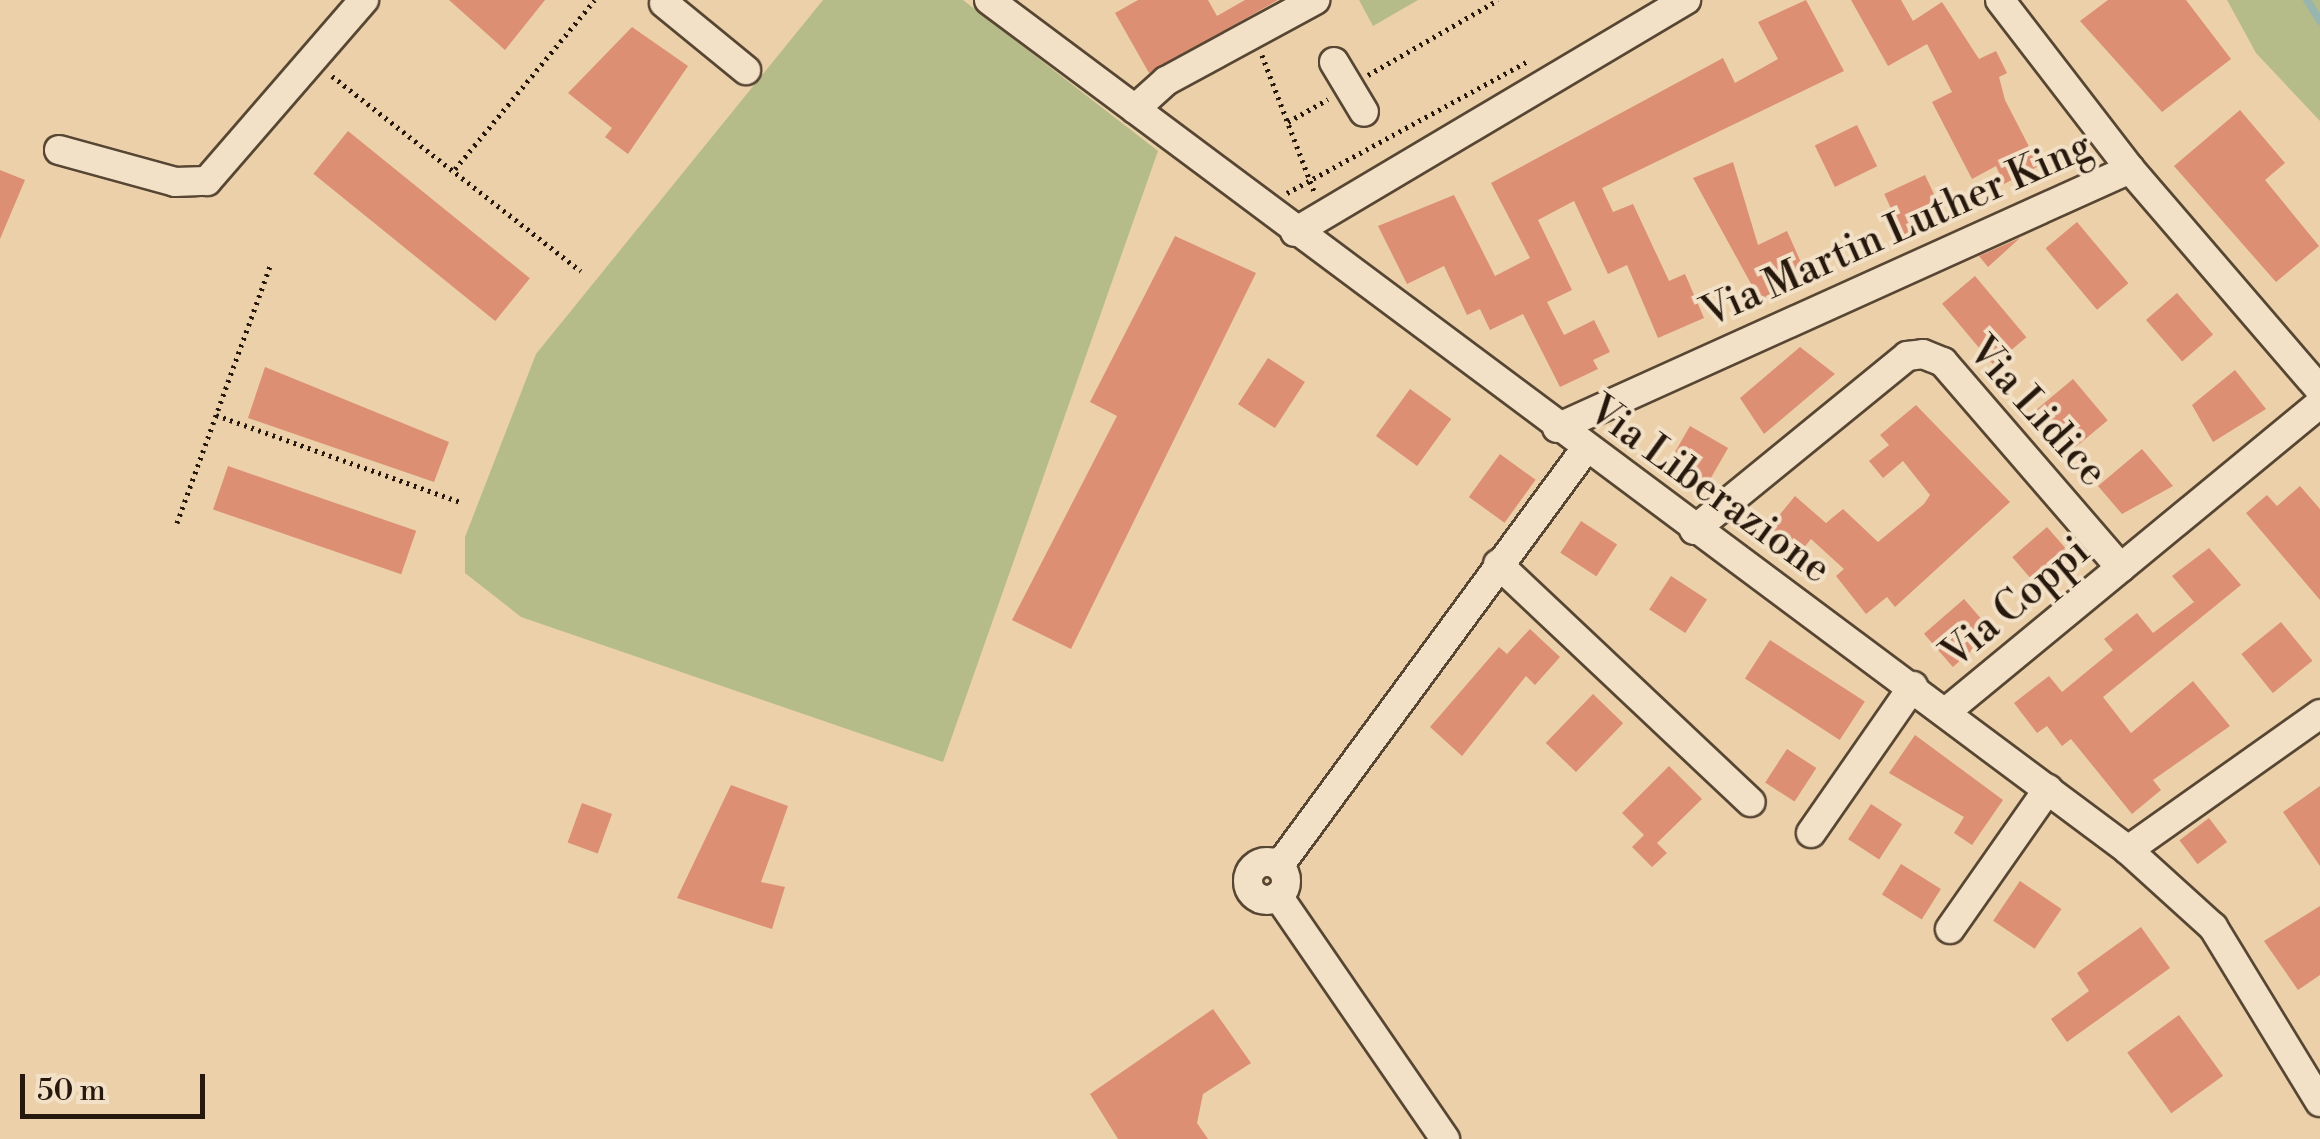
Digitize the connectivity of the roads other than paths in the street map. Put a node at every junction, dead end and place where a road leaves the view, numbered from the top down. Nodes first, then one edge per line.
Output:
1 (364, 0) edge
2 (989, 0) edge
3 (1316, 0) edge
4 (1686, 0) edge
5 (2000, 0) edge
6 (664, 3) dead end
7 (746, 70) dead end
8 (1341, 74) road end
9 (1135, 109) junction
10 (1364, 112) dead end
11 (59, 150) dead end
12 (2130, 169) junction
13 (1294, 232) junction
14 (2320, 390) edge
15 (2320, 404) edge
16 (1558, 428) junction
17 (1584, 451) junction
18 (1694, 530) junction
19 (1498, 564) junction
20 (2122, 568) junction
21 (1913, 686) junction
22 (1948, 712) junction
23 (2320, 714) edge
24 (2048, 789) junction
25 (1751, 802) dead end
26 (1811, 833) dead end
27 (2128, 850) junction
28 (1950, 929) dead end
29 (2320, 1102) edge
30 (1445, 1139) edge

1 - 11 street
2 - 9 street, Via Liberazione
3 - 9 street
4 - 13 street
5 - 12 street, Via Martin Luther King
6 - 7 street
8 - 10 street
9 - 13 street, Via Liberazione
12 - 14 street
12 - 16 street, Via Martin Luther King
13 - 16 street, Via Liberazione
15 - 20 street, Via Coppi
16 - 17 street, Via Liberazione
17 - 18 street, Via Liberazione
17 - 19 street
18 - 20 street, Via Lidice
18 - 21 street, Via Liberazione
19 - 25 street
19 - 30 street
20 - 22 street, Via Coppi
21 - 22 street, Via Liberazione
21 - 26 street
22 - 24 street, Via Liberazione
23 - 27 street
24 - 27 street, Via Liberazione
24 - 28 street
27 - 29 street, Via Liberazione

